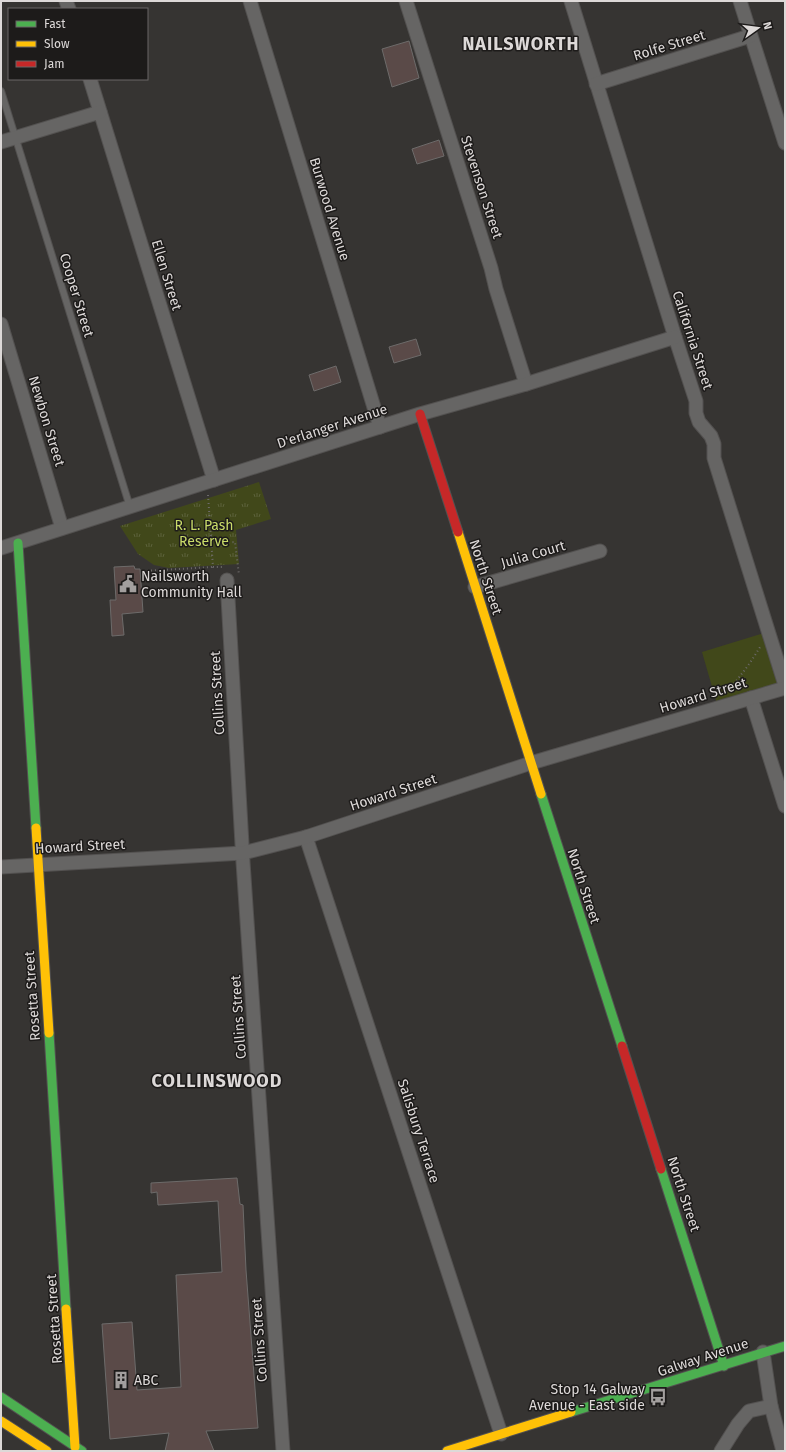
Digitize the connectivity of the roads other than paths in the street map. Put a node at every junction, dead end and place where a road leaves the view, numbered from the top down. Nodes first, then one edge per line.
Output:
1 (250, 1) edge
2 (406, 1) edge
3 (571, 1) edge
4 (740, 1) edge
5 (750, 36) junction
6 (90, 80) edge
7 (596, 84) junction
8 (1, 91) edge
9 (100, 112) junction
10 (15, 138) junction
11 (1, 142) edge
12 (785, 143) edge
13 (1, 324) edge
14 (675, 337) junction
15 (526, 384) junction
16 (420, 414) junction
17 (380, 427) junction
18 (214, 480) junction
19 (130, 507) junction
20 (62, 528) junction
21 (18, 543) junction
22 (1, 548) edge
23 (600, 551) dead end
24 (226, 580) road end
25 (475, 587) junction
26 (785, 686) edge
27 (751, 698) junction
28 (530, 764) junction
29 (785, 806) edge
30 (306, 837) junction
31 (243, 852) junction
32 (38, 865) junction
33 (1, 867) edge
34 (785, 1346) edge
35 (763, 1352) junction
36 (724, 1366) junction
37 (1, 1397) edge
38 (771, 1406) junction
39 (1, 1421) edge
40 (501, 1434) junction
41 (79, 1449) edge
42 (46, 1451) edge
43 (283, 1451) edge
44 (447, 1451) edge
45 (721, 1451) edge
46 (783, 1451) edge

1 - 17 street, Burwood Avenue
2 - 15 street, Stevenson Street
3 - 7 street, California Street
4 - 5 street
5 - 7 street, Rolfe Street
5 - 12 street
6 - 9 street, Ellen Street
7 - 14 street, California Street
8 - 10 lane, Cooper Street
9 - 10 street
9 - 18 street, Ellen Street
10 - 11 street
10 - 19 lane, Cooper Street
13 - 20 street, Newbon Street
14 - 15 street, D'erlanger Avenue
14 - 26 street, California Street
15 - 16 street, D'erlanger Avenue
16 - 17 street, D'erlanger Avenue
16 - 25 main road, North Street
17 - 18 street, D'erlanger Avenue
18 - 19 street, D'erlanger Avenue
19 - 20 street, D'erlanger Avenue
20 - 21 street, D'erlanger Avenue
21 - 22 street, D'erlanger Avenue
21 - 32 main road, Rosetta Street
23 - 25 street, Julia Court
24 - 31 street, Collins Street
25 - 28 main road, North Street
26 - 27 street, Howard Street
27 - 28 street, Howard Street
27 - 29 street
28 - 30 street, Howard Street
28 - 36 main road, North Street
30 - 31 street, Howard Street
30 - 40 street, Salisbury Terrace
31 - 32 street, Howard Street
31 - 43 street, Collins Street
32 - 33 street, Howard Street
32 - 41 main road, Rosetta Street
34 - 35 main road, Galway Avenue
35 - 36 main road, Galway Avenue
35 - 38 street
36 - 40 main road, Galway Avenue
37 - 41 main road
38 - 45 street
38 - 46 street
39 - 42 main road
40 - 44 main road, Galway Avenue

